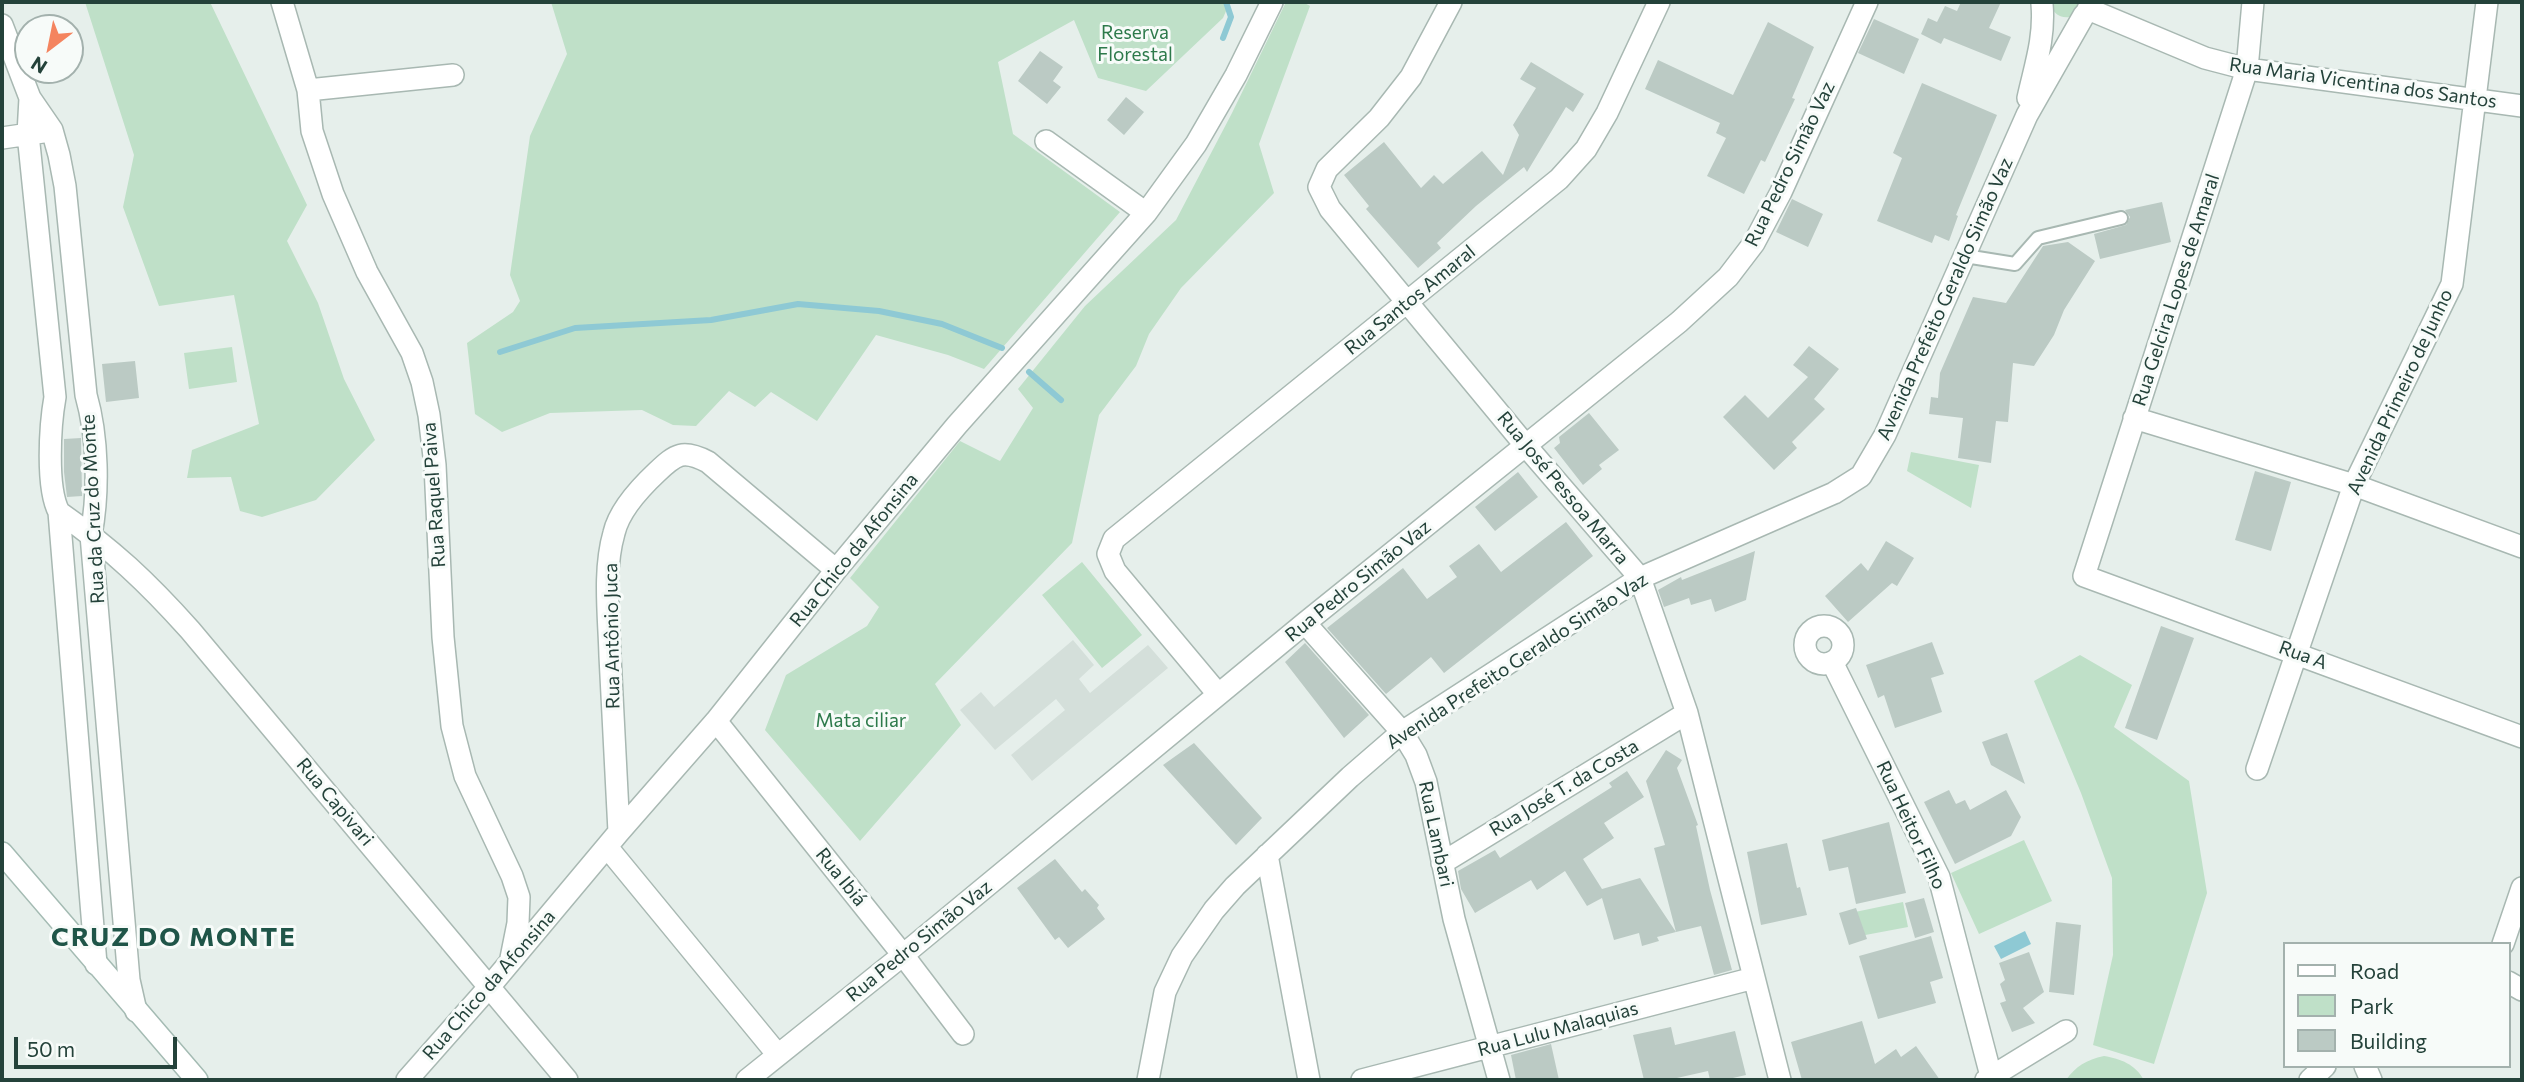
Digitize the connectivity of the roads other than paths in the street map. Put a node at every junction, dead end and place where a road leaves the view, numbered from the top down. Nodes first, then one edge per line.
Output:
1 (282, 2) edge
2 (1272, 2) edge
3 (1451, 2) edge
4 (1659, 2) edge
5 (1867, 2) edge
6 (2253, 2) edge
7 (2487, 2) edge
8 (2042, 3) edge
9 (2087, 9) edge
10 (2, 26) edge
11 (2247, 69) junction
12 (453, 75) dead end
13 (308, 90) junction
14 (30, 98) junction
15 (2473, 100) junction
16 (2522, 106) edge
17 (2025, 120) junction
18 (52, 130) junction
19 (28, 134) junction
20 (2, 138) edge
21 (1046, 141) dead end
22 (1146, 213) junction
23 (2121, 218) dead end
24 (1965, 256) junction
25 (1409, 302) junction
26 (2134, 418) junction
27 (1526, 446) junction
28 (2354, 485) junction
29 (59, 512) junction
30 (91, 535) junction
31 (2522, 547) edge
32 (836, 570) junction
33 (2084, 576) joint
34 (1640, 578) junction
35 (1305, 623) junction
36 (2295, 652) junction
37 (1832, 662) dead end
38 (1218, 694) junction
39 (1687, 713) junction
40 (716, 721) junction
41 (1402, 733) junction
42 (2522, 737) edge
43 (2257, 769) dead end
44 (613, 839) junction
45 (2, 853) edge
46 (1267, 855) junction
47 (1442, 863) junction
48 (2522, 888) edge
49 (2504, 942) edge
50 (904, 955) junction
51 (510, 960) junction
52 (96, 964) junction
53 (1754, 978) junction
54 (490, 986) junction
55 (136, 1011) junction
56 (2066, 1031) dead end
57 (963, 1034) dead end
58 (1491, 1047) junction
59 (778, 1055) junction
60 (2323, 1068) edge
61 (1989, 1078) edge
62 (197, 1080) edge
63 (407, 1080) edge
64 (567, 1080) edge
65 (747, 1080) edge
66 (1148, 1080) edge
67 (1310, 1080) edge
68 (1362, 1080) edge
69 (1499, 1080) edge
70 (1780, 1080) edge
71 (2310, 1080) edge

1 - 13 street, Rua Raquel Paiva
2 - 22 street, Rua Chico da Afonsina
3 - 25 street, Rua José Pessoa Marra
4 - 25 street, Rua Santos Amaral
5 - 27 street, Rua Pedro Simão Vaz
6 - 11 street, Rua Gelcira Lopes de Amaral
7 - 15 street, Avenida Primeiro de Junho
8 - 9 street
8 - 17 street
9 - 11 street, Rua Maria Vicentina dos Santos
9 - 17 street
10 - 14 street, Rua da Cruz do Monte
11 - 15 street, Rua Maria Vicentina dos Santos
11 - 26 street, Rua Gelcira Lopes de Amaral
12 - 13 street
13 - 51 street, Rua Raquel Paiva
14 - 18 street, Rua da Cruz do Monte
14 - 19 street, Rua da Cruz do Monte
15 - 16 street, Rua Maria Vicentina dos Santos
15 - 28 street, Avenida Primeiro de Junho
17 - 24 street, Avenida Prefeito Geraldo Simão Vaz
18 - 19 street
18 - 30 street, Rua da Cruz do Monte
19 - 20 street
19 - 29 street, Rua da Cruz do Monte
21 - 22 street
22 - 32 street, Rua Chico da Afonsina
23 - 24 lane
24 - 34 street, Avenida Prefeito Geraldo Simão Vaz
25 - 27 street, Rua José Pessoa Marra
25 - 38 street, Rua Santos Amaral
26 - 28 street
26 - 33 street, Rua Gelcira Lopes de Amaral
27 - 34 street, Rua José Pessoa Marra
27 - 35 street, Rua Pedro Simão Vaz
28 - 31 street
28 - 36 street, Avenida Primeiro de Junho
29 - 30 street, Rua Capivari
29 - 52 street, Rua da Cruz do Monte
30 - 54 street, Rua Capivari
30 - 55 street, Rua da Cruz do Monte
32 - 40 street, Rua Chico da Afonsina
32 - 44 street, Rua Antônio Juca
33 - 36 street, Rua A
34 - 39 street, Rua José Pessoa Marra
34 - 41 street, Avenida Prefeito Geraldo Simão Vaz
35 - 38 street, Rua Pedro Simão Vaz
35 - 41 street, Rua Lambari
36 - 42 street, Rua A
36 - 43 street, Avenida Primeiro de Junho
37 - 61 street, Rua Heitor Filho
38 - 50 street, Rua Pedro Simão Vaz
39 - 47 street, Rua José T. da Costa
39 - 53 street, Rua José Pessoa Marra
40 - 44 street, Rua Chico da Afonsina
40 - 50 street, Rua Ibiá
41 - 46 street, Avenida Prefeito Geraldo Simão Vaz
41 - 47 street, Rua Lambari
44 - 51 street, Rua Chico da Afonsina
44 - 59 street
45 - 52 street
46 - 66 street, Avenida Prefeito Geraldo Simão Vaz
46 - 67 street
47 - 58 street, Rua Lambari
48 - 49 street
50 - 57 street, Rua Ibiá
50 - 59 street, Rua Pedro Simão Vaz
51 - 54 street, Rua Chico da Afonsina
52 - 55 street
53 - 58 street, Rua Lulu Malaquias
53 - 70 street, Rua José Pessoa Marra
54 - 63 street, Rua Chico da Afonsina
54 - 64 street, Rua Capivari
55 - 62 street
56 - 61 street
58 - 68 street, Rua Lulu Malaquias
58 - 69 street, Rua Lambari
59 - 65 street, Rua Pedro Simão Vaz
60 - 71 street

